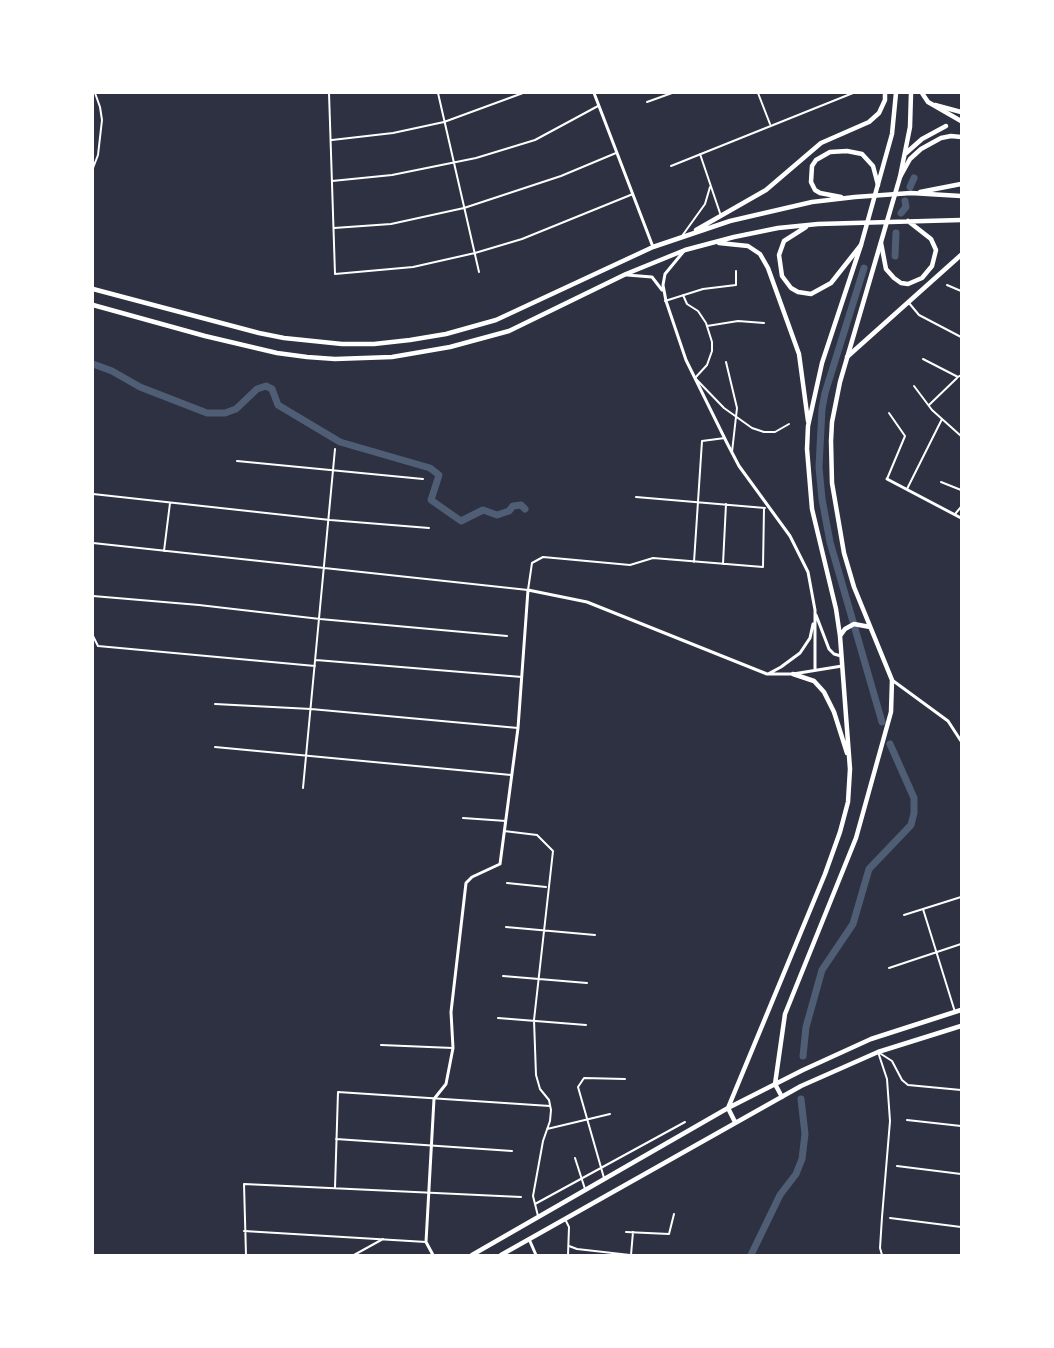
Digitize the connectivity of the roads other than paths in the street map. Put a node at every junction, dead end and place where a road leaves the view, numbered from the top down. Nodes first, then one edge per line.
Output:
1 (95, 93) edge
2 (329, 93) edge
3 (438, 93) edge
4 (523, 93) edge
5 (594, 93) edge
6 (672, 93) edge
7 (758, 93) edge
8 (853, 93) edge
9 (885, 93) edge
10 (896, 93) edge
11 (911, 93) edge
12 (922, 93) edge
13 (647, 102) dead end
14 (928, 102) junction
15 (93, 106) edge
16 (599, 106) junction
17 (100, 107) junction
18 (961, 112) edge
19 (961, 121) edge
20 (444, 122) junction
21 (771, 125) junction
22 (946, 126) dead end
23 (961, 137) edge
24 (331, 140) junction
25 (617, 153) junction
26 (700, 154) junction
27 (905, 154) junction
28 (454, 163) junction
29 (94, 164) edge
30 (670, 166) dead end
31 (93, 168) edge
32 (900, 177) junction
33 (332, 181) junction
34 (711, 184) junction
35 (961, 184) edge
36 (878, 185) junction
37 (633, 194) junction
38 (911, 194) junction
39 (961, 196) edge
40 (855, 197) junction
41 (464, 208) junction
42 (721, 216) junction
43 (961, 220) edge
44 (908, 221) junction
45 (818, 224) junction
46 (334, 228) junction
47 (682, 237) junction
48 (881, 243) junction
49 (861, 244) junction
50 (702, 245) junction
51 (653, 247) junction
52 (685, 250) junction
53 (475, 253) junction
54 (961, 255) edge
55 (736, 271) dead end
56 (479, 272) dead end
57 (624, 275) junction
58 (947, 285) dead end
59 (93, 290) edge
60 (663, 291) junction
61 (961, 291) edge
62 (683, 295) junction
63 (665, 300) junction
64 (908, 302) junction
65 (93, 305) edge
66 (764, 323) dead end
67 (707, 326) junction
68 (961, 337) edge
69 (847, 357) junction
70 (923, 359) dead end
71 (726, 362) dead end
72 (959, 376) edge
73 (695, 378) junction
74 (914, 386) dead end
75 (929, 405) junction
76 (888, 413) dead end
77 (737, 417) junction
78 (942, 419) junction
79 (808, 421) junction
80 (789, 424) dead end
81 (961, 436) edge
82 (724, 438) junction
83 (335, 449) dead end
84 (732, 452) junction
85 (237, 461) dead end
86 (334, 470) junction
87 (423, 479) dead end
88 (887, 479) joint
89 (941, 482) dead end
90 (907, 489) junction
91 (961, 490) edge
92 (93, 494) edge
93 (636, 497) dead end
94 (698, 502) junction
95 (170, 503) junction
96 (726, 504) junction
97 (961, 507) edge
98 (765, 508) junction
99 (771, 508) junction
100 (955, 514) junction
101 (961, 518) edge
102 (330, 520) junction
103 (429, 528) dead end
104 (93, 543) edge
105 (164, 551) junction
106 (694, 562) junction
107 (723, 564) junction
108 (326, 568) junction
109 (528, 590) junction
110 (93, 596) edge
111 (815, 610) junction
112 (320, 618) junction
113 (870, 627) junction
114 (93, 636) edge
115 (507, 636) dead end
116 (840, 636) junction
117 (841, 656) junction
118 (316, 660) junction
119 (315, 666) junction
120 (842, 666) junction
121 (815, 670) junction
122 (767, 674) junction
123 (793, 674) junction
124 (522, 677) junction
125 (892, 680) junction
126 (215, 704) dead end
127 (311, 709) junction
128 (518, 728) junction
129 (961, 741) edge
130 (215, 747) dead end
131 (307, 756) junction
132 (849, 759) junction
133 (512, 775) junction
134 (303, 788) dead end
135 (463, 818) dead end
136 (506, 821) junction
137 (504, 831) junction
138 (507, 883) dead end
139 (548, 888) junction
140 (961, 897) edge
141 (922, 909) junction
142 (904, 915) dead end
143 (506, 927) dead end
144 (543, 930) junction
145 (595, 935) dead end
146 (961, 944) edge
147 (936, 951) junction
148 (889, 968) dead end
149 (503, 976) dead end
150 (538, 978) junction
151 (587, 983) dead end
152 (958, 1011) edge
153 (498, 1018) dead end
154 (534, 1020) junction
155 (586, 1025) dead end
156 (961, 1026) edge
157 (381, 1045) dead end
158 (453, 1048) junction
159 (878, 1052) junction
160 (625, 1079) dead end
161 (775, 1084) junction
162 (961, 1089) edge
163 (782, 1096) junction
164 (434, 1099) junction
165 (550, 1106) junction
166 (728, 1108) junction
167 (610, 1114) dead end
168 (587, 1119) junction
169 (907, 1120) dead end
170 (685, 1122) dead end
171 (735, 1122) junction
172 (961, 1126) edge
173 (548, 1129) junction
174 (336, 1139) junction
175 (431, 1146) junction
176 (512, 1151) dead end
177 (576, 1158) dead end
178 (897, 1166) dead end
179 (601, 1168) junction
180 (961, 1174) edge
181 (582, 1178) junction
182 (604, 1178) junction
183 (335, 1188) junction
184 (585, 1189) junction
185 (429, 1192) junction
186 (521, 1197) dead end
187 (535, 1204) junction
188 (674, 1214) dead end
189 (538, 1216) junction
190 (565, 1218) junction
191 (890, 1218) dead end
192 (961, 1227) edge
193 (244, 1231) junction
194 (513, 1231) junction
195 (626, 1232) dead end
196 (633, 1232) junction
197 (383, 1239) junction
198 (529, 1239) junction
199 (498, 1240) junction
200 (426, 1242) junction
201 (519, 1245) junction
202 (569, 1246) junction
203 (503, 1254) edge
204 (246, 1255) edge
205 (354, 1255) edge
206 (433, 1255) edge
207 (472, 1255) edge
208 (536, 1255) edge
209 (568, 1255) edge
210 (631, 1255) edge
211 (882, 1255) edge

1 - 17 street
2 - 24 street
3 - 20 street
4 - 20 street
5 - 16 street
6 - 13 street
7 - 21 street
8 - 21 street
9 - 42 main road
10 - 36 main road
11 - 27 main road
12 - 14 main road
14 - 18 main road
14 - 19 main road
15 - 17 street
16 - 25 street
16 - 28 street
17 - 29 street
20 - 24 street
20 - 28 street
21 - 26 street
22 - 27 main road
23 - 32 main road
24 - 33 street
25 - 37 street
25 - 41 street
26 - 30 street
26 - 34 street
27 - 32 main road
28 - 33 street
28 - 41 street
29 - 31 street
32 - 48 main road
33 - 46 street
34 - 42 street
34 - 47 street
35 - 38 main road
36 - 40 main road
36 - 49 main road
37 - 51 street
37 - 53 street
38 - 39 main road
38 - 40 main road
40 - 47 main road
41 - 46 street
41 - 53 street
42 - 47 main road
43 - 44 main road
44 - 45 main road
44 - 48 main road
45 - 49 main road
45 - 50 main road
46 - 53 street
47 - 51 main road
48 - 69 main road
49 - 79 main road
50 - 52 main road
50 - 79 main road
51 - 59 main road
52 - 57 main road
52 - 60 street
53 - 56 street
54 - 64 main road
55 - 62 street
57 - 60 street
57 - 65 main road
58 - 61 street
60 - 63 street
62 - 63 street
62 - 67 street
63 - 73 street
64 - 68 street
64 - 69 main road
66 - 67 street
67 - 73 street
69 - 113 main road
70 - 72 street
71 - 77 street
72 - 75 street
73 - 77 street
73 - 82 street
74 - 75 street
75 - 78 street
76 - 88 street
77 - 80 street
77 - 84 street
78 - 81 street
78 - 90 street
79 - 116 main road
82 - 84 street
82 - 94 street
83 - 86 street
84 - 99 street
85 - 86 street
86 - 87 street
86 - 102 street
88 - 90 street
89 - 91 street
90 - 100 street
92 - 95 street
93 - 94 street
94 - 96 street
94 - 106 street
95 - 102 street
95 - 105 street
96 - 98 street
96 - 107 street
97 - 100 street
98 - 99 street
98 - 107 street
99 - 111 street
100 - 101 street
102 - 103 street
102 - 108 street
104 - 105 street
105 - 108 street
106 - 107 street
106 - 109 street
108 - 109 street
108 - 112 street
109 - 122 street
109 - 124 street
110 - 112 street
111 - 117 street
111 - 121 street
111 - 122 street
112 - 115 street
112 - 118 street
113 - 116 main road
113 - 125 main road
114 - 119 street
116 - 117 main road
117 - 120 main road
118 - 119 street
118 - 124 street
119 - 127 street
120 - 121 street
120 - 132 main road
121 - 123 street
122 - 123 street
123 - 132 main road
124 - 128 street
125 - 129 street
125 - 161 main road
126 - 127 street
127 - 128 street
127 - 131 street
128 - 133 street
130 - 131 street
131 - 133 street
131 - 134 street
132 - 166 main road
133 - 136 street
135 - 136 street
136 - 137 street
137 - 139 street
137 - 158 street
138 - 139 street
139 - 144 street
140 - 141 street
141 - 142 street
141 - 147 street
143 - 144 street
144 - 145 street
144 - 150 street
146 - 147 street
147 - 148 street
147 - 152 street
149 - 150 street
150 - 151 street
150 - 154 street
152 - 161 main road
153 - 154 street
154 - 155 street
154 - 165 street
156 - 159 main road
157 - 158 street
158 - 164 street
159 - 162 street
159 - 163 main road
159 - 211 street
160 - 168 street
161 - 163 main road
161 - 166 main road
163 - 171 main road
164 - 165 street
164 - 174 street
164 - 175 street
165 - 173 street
166 - 171 main road
166 - 182 main road
167 - 168 street
168 - 173 street
168 - 179 street
169 - 172 street
170 - 179 street
171 - 190 main road
173 - 187 street
174 - 175 street
174 - 183 street
175 - 176 street
175 - 185 street
177 - 181 street
178 - 180 street
179 - 181 street
179 - 182 street
181 - 184 street
181 - 187 street
182 - 184 main road
183 - 185 street
183 - 193 street
184 - 189 main road
185 - 186 street
185 - 200 street
187 - 189 street
188 - 196 street
189 - 194 main road
190 - 198 main road
190 - 202 street
191 - 192 street
193 - 197 street
193 - 204 street
194 - 199 main road
194 - 201 main road
195 - 196 street
196 - 210 street
197 - 200 street
197 - 205 street
198 - 201 main road
198 - 208 street
199 - 203 main road
199 - 207 main road
200 - 206 street
201 - 203 main road
202 - 209 street
202 - 210 street

